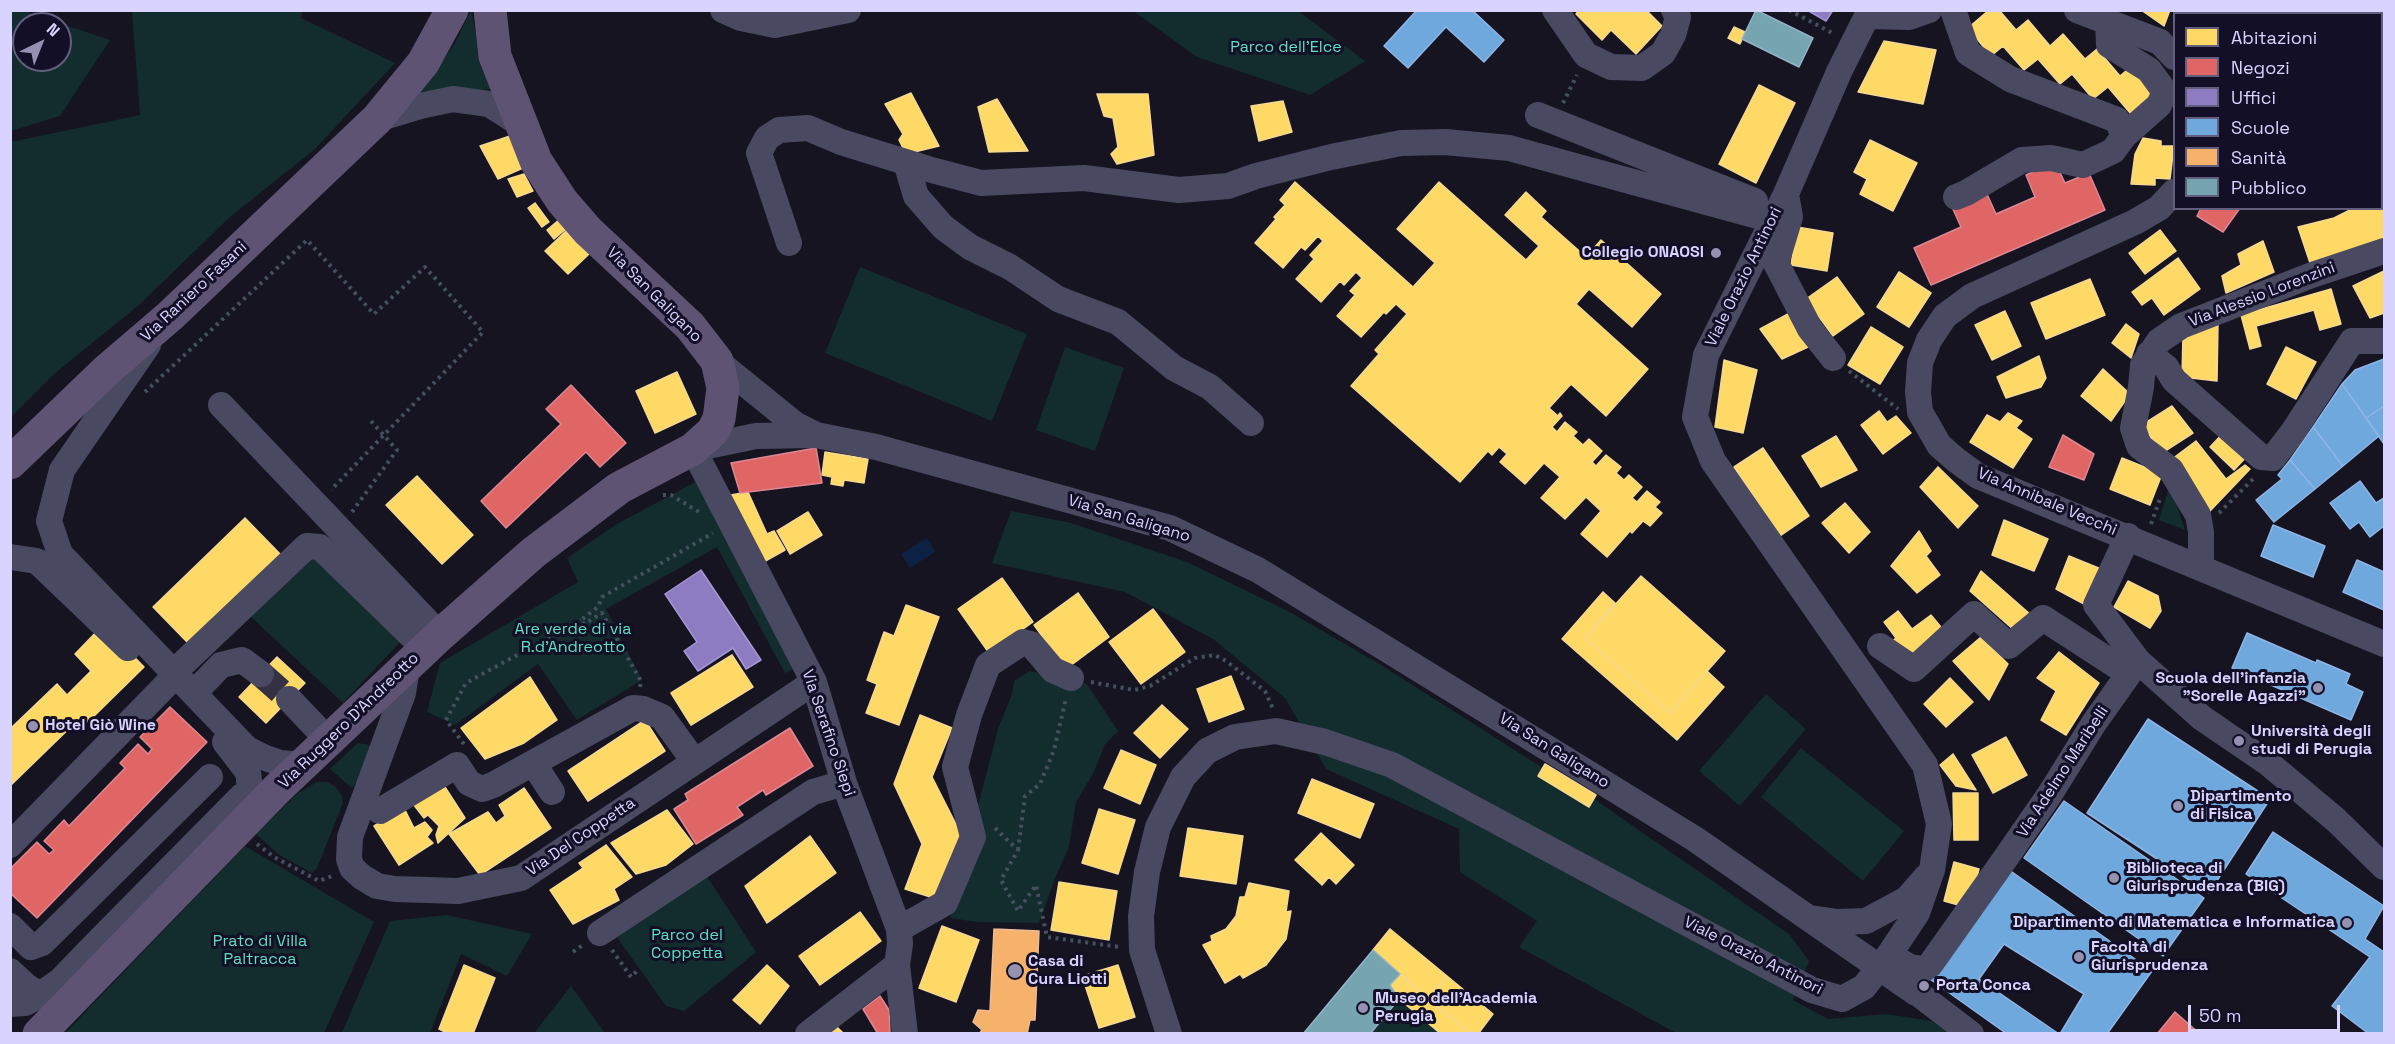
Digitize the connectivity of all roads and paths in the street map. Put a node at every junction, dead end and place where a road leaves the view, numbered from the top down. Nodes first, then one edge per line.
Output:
1 (452, 10) edge
2 (490, 10) edge
3 (723, 10) edge
4 (848, 10) edge
5 (1555, 10) edge
6 (1674, 10) edge
7 (1789, 10) edge
8 (1929, 10) edge
9 (1953, 10) edge
10 (2078, 10) edge
11 (1869, 13) edge
12 (2108, 22) junction
13 (1835, 35) dead end
14 (1586, 55) junction
15 (2173, 55) edge
16 (1546, 118) joint
17 (377, 119) junction
18 (519, 123) junction
19 (2124, 136) junction
20 (906, 162) junction
21 (2173, 194) edge
22 (1956, 197) dead end
23 (1778, 208) junction
24 (789, 243) dead end
25 (2385, 251) edge
26 (170, 316) junction
27 (2385, 341) edge
28 (2149, 354) junction
29 (1833, 358) joint
30 (717, 361) junction
31 (123, 382) junction
32 (221, 405) dead end
33 (1914, 412) junction
34 (371, 421) dead end
35 (1251, 423) dead end
36 (816, 435) junction
37 (693, 449) junction
38 (2273, 458) junction
39 (10, 463) edge
40 (659, 495) dead end
41 (316, 505) junction
42 (703, 519) dead end
43 (717, 528) junction
44 (339, 530) junction
45 (2201, 532) junction
46 (2128, 536) junction
47 (717, 544) dead end
48 (10, 556) edge
49 (2201, 567) junction
50 (581, 620) junction
51 (2385, 644) edge
52 (1880, 646) dead end
53 (424, 650) junction
54 (2135, 657) junction
55 (261, 674) tunnel mouth
56 (1071, 678) junction
57 (170, 679) junction
58 (814, 682) junction
59 (194, 693) junction
60 (289, 699) tunnel mouth
61 (637, 708) junction
62 (1276, 731) junction
63 (329, 741) junction
64 (467, 748) dead end
65 (694, 761) junction
66 (533, 763) junction
67 (304, 765) junction
68 (210, 777) dead end
69 (844, 783) junction
70 (250, 788) junction
71 (552, 792) dead end
72 (380, 811) dead end
73 (994, 827) dead end
74 (228, 840) junction
75 (10, 845) edge
76 (1017, 850) junction
77 (274, 857) dead end
78 (2385, 867) edge
79 (1932, 870) junction
80 (319, 881) dead end
81 (1807, 917) junction
82 (10, 926) edge
83 (899, 929) junction
84 (600, 933) joint
85 (1120, 947) dead end
86 (1885, 962) junction
87 (897, 965) junction
88 (90, 967) junction
89 (639, 969) dead end
90 (10, 972) edge
91 (40, 995) junction
92 (10, 1004) edge
93 (39, 1034) edge
94 (808, 1034) edge
95 (905, 1034) edge
96 (1169, 1034) edge
97 (1971, 1034) edge

1 - 17 main road, Via Raniero Fasani
2 - 18 main road, Via San Galigano
3 - 4 street
5 - 14 street
6 - 14 street
7 - 13 path
8 - 11 street
9 - 19 street
10 - 12 street
11 - 23 street, Viale Orazio Antinori
12 - 15 street
12 - 19 street
14 - 16 path
16 - 23 street
17 - 18 street, Via Raniero Fasani
17 - 26 main road, Via Raniero Fasani
18 - 30 main road, Via San Galigano
19 - 22 street
20 - 23 street
20 - 24 street
20 - 35 street
21 - 33 street, Via Annibale Vecchi
23 - 29 street
23 - 79 street, Viale Orazio Antinori
25 - 28 street, Via Alessio Lorenzini
26 - 31 street
26 - 39 main road, Via Raniero Fasani
27 - 38 street
28 - 38 street
28 - 45 street
29 - 33 path
30 - 36 street, Via San Galigano
30 - 37 main road, Via Ruggero D'Andreotto
31 - 41 path
31 - 57 street
32 - 41 street
33 - 46 street, Via Annibale Vecchi
34 - 44 path
36 - 37 street, Via Ruggero D'Andreotto
36 - 81 street, Via San Galigano
37 - 43 street, Via Serafino Siepi
37 - 53 main road, Via Ruggero D'Andreotto
38 - 45 path
40 - 42 path
41 - 44 street
43 - 47 path
43 - 50 path
43 - 58 street, Via Serafino Siepi
44 - 53 street
45 - 49 street
46 - 49 street, Via Annibale Vecchi
46 - 54 street
48 - 57 street
49 - 51 street, Via Annibale Vecchi
50 - 61 path
50 - 64 path
52 - 54 street
53 - 57 street
53 - 63 main road, Via Ruggero D'Andreotto
53 - 65 street, Via Del Coppetta
54 - 78 street
54 - 86 street, Via Adelmo Maribelli
55 - 59 street
56 - 62 path
56 - 76 path
56 - 83 street
57 - 59 street
57 - 70 street
57 - 75 street
58 - 65 street, Via Del Coppetta
58 - 69 street, Via Serafino Siepi
59 - 67 street
60 - 63 street
61 - 65 street
61 - 66 street
62 - 86 street, Viale Orazio Antinori
62 - 96 street, Viale Orazio Antinori
63 - 67 main road, Via Ruggero D'Andreotto
66 - 71 street
66 - 72 street
67 - 74 main road, Via Ruggero D'Andreotto
68 - 82 street
69 - 83 street, Via Serafino Siepi
69 - 84 street
70 - 74 street
70 - 88 street
73 - 76 path
74 - 88 main road, Via Ruggero D'Andreotto
76 - 85 path
77 - 80 path
79 - 81 street
79 - 86 street, Viale Orazio Antinori
81 - 86 street, Via San Galigano
83 - 87 street, Via Serafino Siepi
84 - 89 path
86 - 97 street
87 - 94 street
87 - 95 street, Via Serafino Siepi
88 - 91 street
88 - 93 main road, Via Ruggero D'Andreotto
90 - 91 street
91 - 92 street

